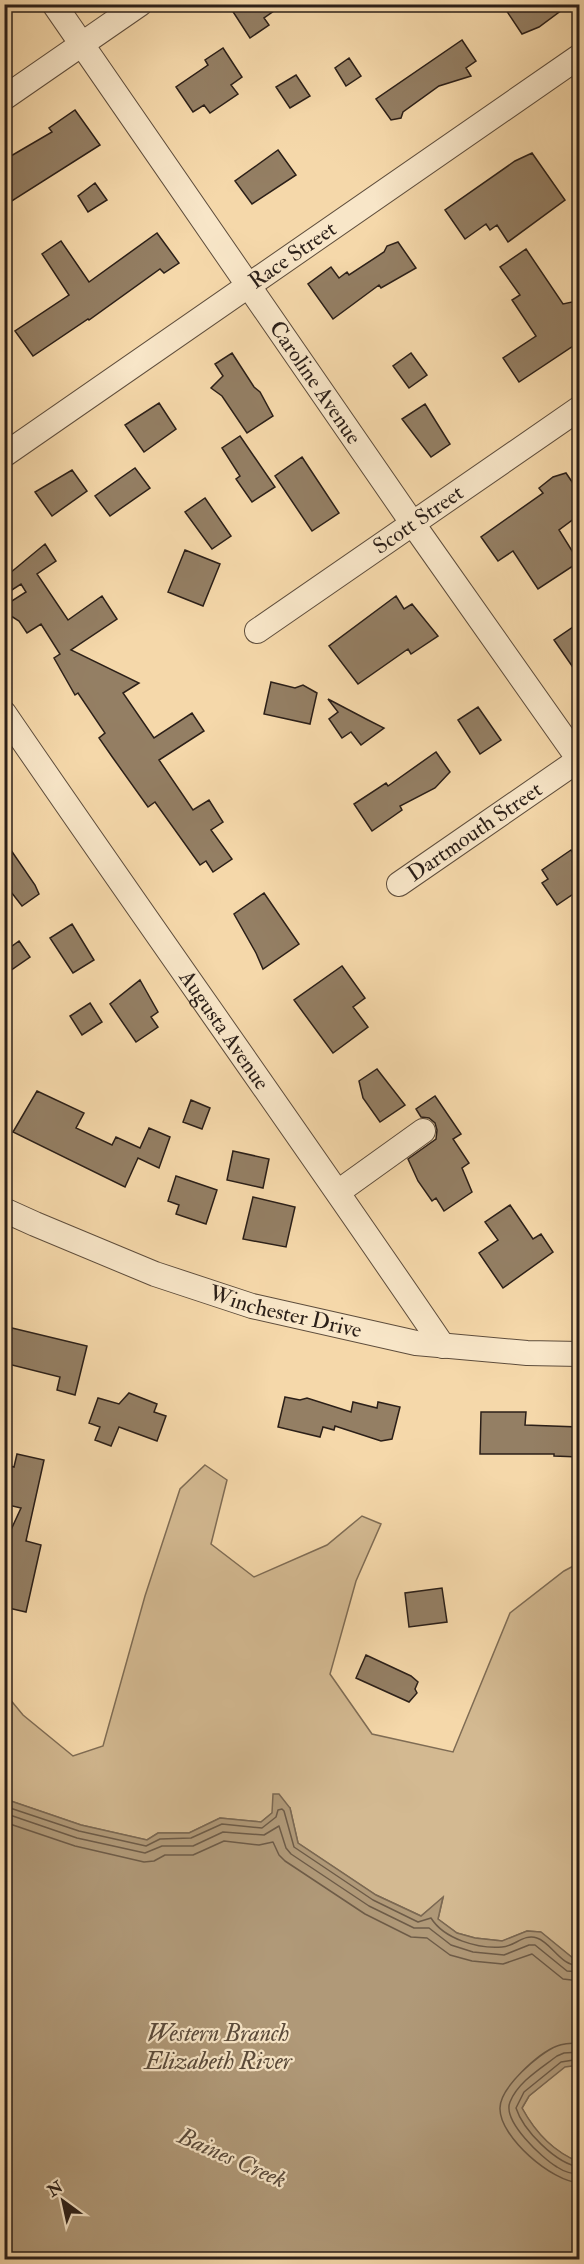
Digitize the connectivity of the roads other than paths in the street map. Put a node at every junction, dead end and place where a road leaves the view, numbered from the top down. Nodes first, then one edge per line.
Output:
1 (54, 4) edge
2 (140, 4) edge
3 (82, 45) junction
4 (579, 56) edge
5 (4, 98) edge
6 (248, 285) junction
7 (579, 408) edge
8 (4, 455) edge
9 (413, 524) junction
10 (257, 631) dead end
11 (4, 714) edge
12 (579, 760) edge
13 (399, 884) dead end
14 (423, 1131) dead end
15 (338, 1192) junction
16 (4, 1210) edge
17 (442, 1346) junction
18 (579, 1354) edge

1 - 3 street, Caroline Avenue
2 - 3 street
3 - 5 street
3 - 6 street, Caroline Avenue
4 - 6 street, Race Street
6 - 8 street, Race Street
6 - 9 street, Caroline Avenue
7 - 9 street, Scott Street
9 - 10 street, Scott Street
9 - 12 street, Caroline Avenue
11 - 15 street, Augusta Avenue
12 - 13 street, Dartmouth Street
14 - 15 street
15 - 17 street, Augusta Avenue
16 - 17 street, Winchester Drive
17 - 18 street, Winchester Drive

